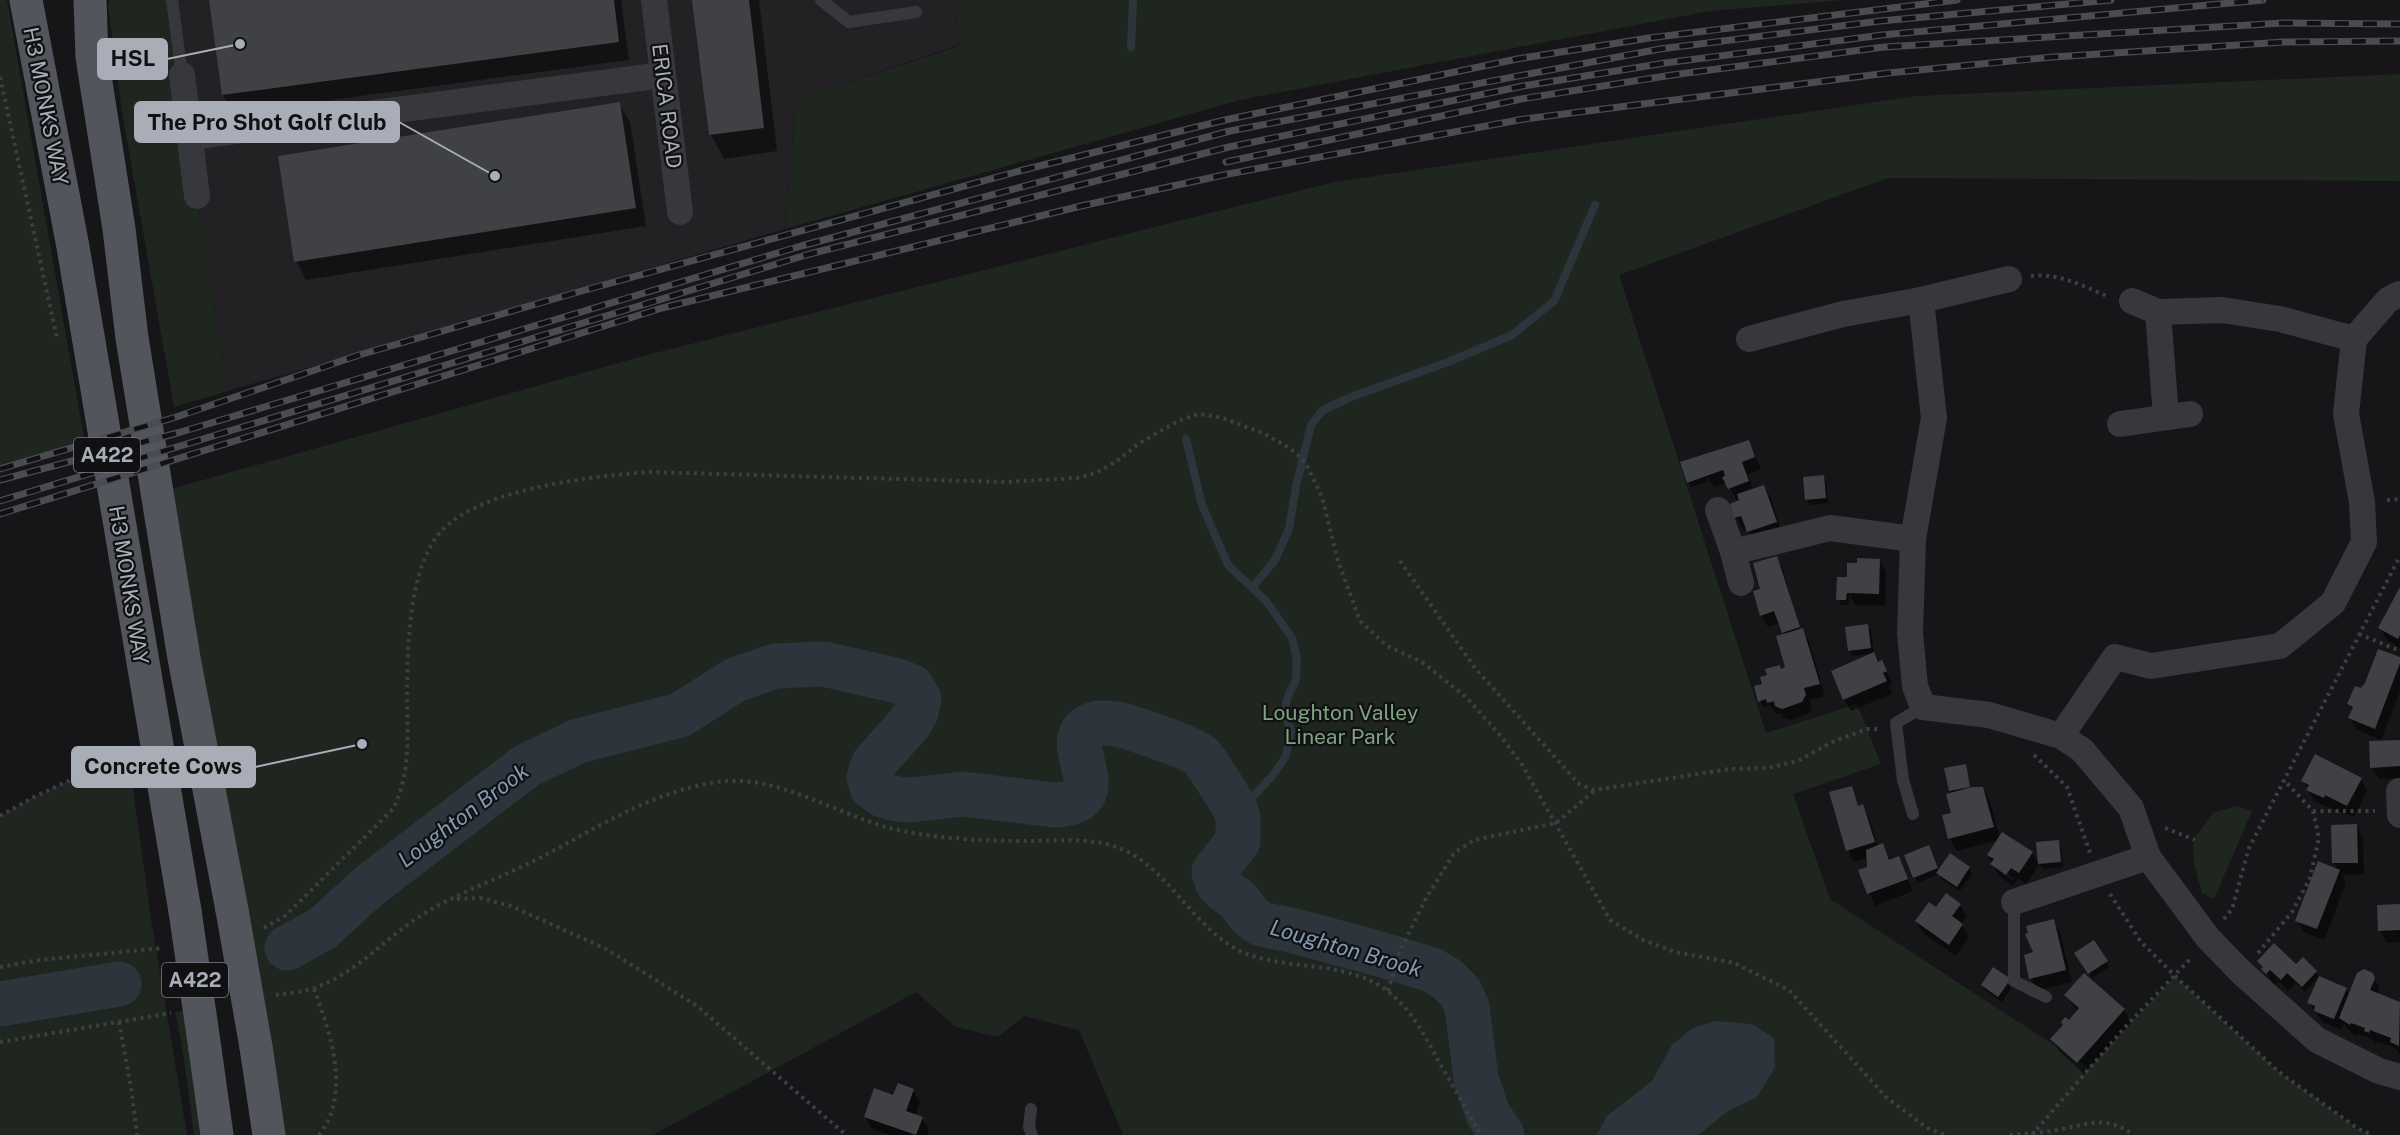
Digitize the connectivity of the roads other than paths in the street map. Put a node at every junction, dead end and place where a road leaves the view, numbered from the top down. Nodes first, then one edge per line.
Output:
1 (26, 0) edge
2 (90, 0) edge
3 (172, 0) edge
4 (654, 0) edge
5 (821, 0) edge
6 (916, 12) dead end
7 (182, 75) joint
8 (663, 75) junction
9 (190, 137) junction
10 (197, 196) dead end
11 (680, 212) dead end
12 (2009, 279) road end
13 (2400, 294) edge
14 (1921, 300) junction
15 (2132, 301) road end
16 (2158, 312) junction
17 (1749, 339) dead end
18 (2354, 339) junction
19 (2121, 424) dead end
20 (1718, 510) dead end
21 (1913, 539) junction
22 (1733, 552) junction
23 (1741, 583) dead end
24 (1919, 697) junction
25 (2061, 736) junction
26 (1913, 814) dead end
27 (2148, 857) junction
28 (2014, 902) joint
29 (2046, 997) dead end
30 (2400, 1077) edge
31 (1031, 1109) dead end
32 (217, 1135) edge
33 (269, 1135) edge
34 (1032, 1135) edge

1 - 32 main road, H3 MONKS WAY / A422, bridge
2 - 33 main road, H3 MONKS WAY / A422, bridge
3 - 7 lane
4 - 8 street, ERICA ROAD
5 - 6 lane
7 - 9 street
8 - 9 street
8 - 11 street, ERICA ROAD
9 - 10 street
12 - 14 street
13 - 18 street
14 - 17 street
14 - 21 street
15 - 16 street
16 - 18 street
16 - 19 street
18 - 25 street
20 - 22 street
21 - 22 street
21 - 24 street
22 - 23 street
24 - 25 street
24 - 26 lane
25 - 27 street
27 - 28 street
27 - 30 street
28 - 29 lane
31 - 34 lane

